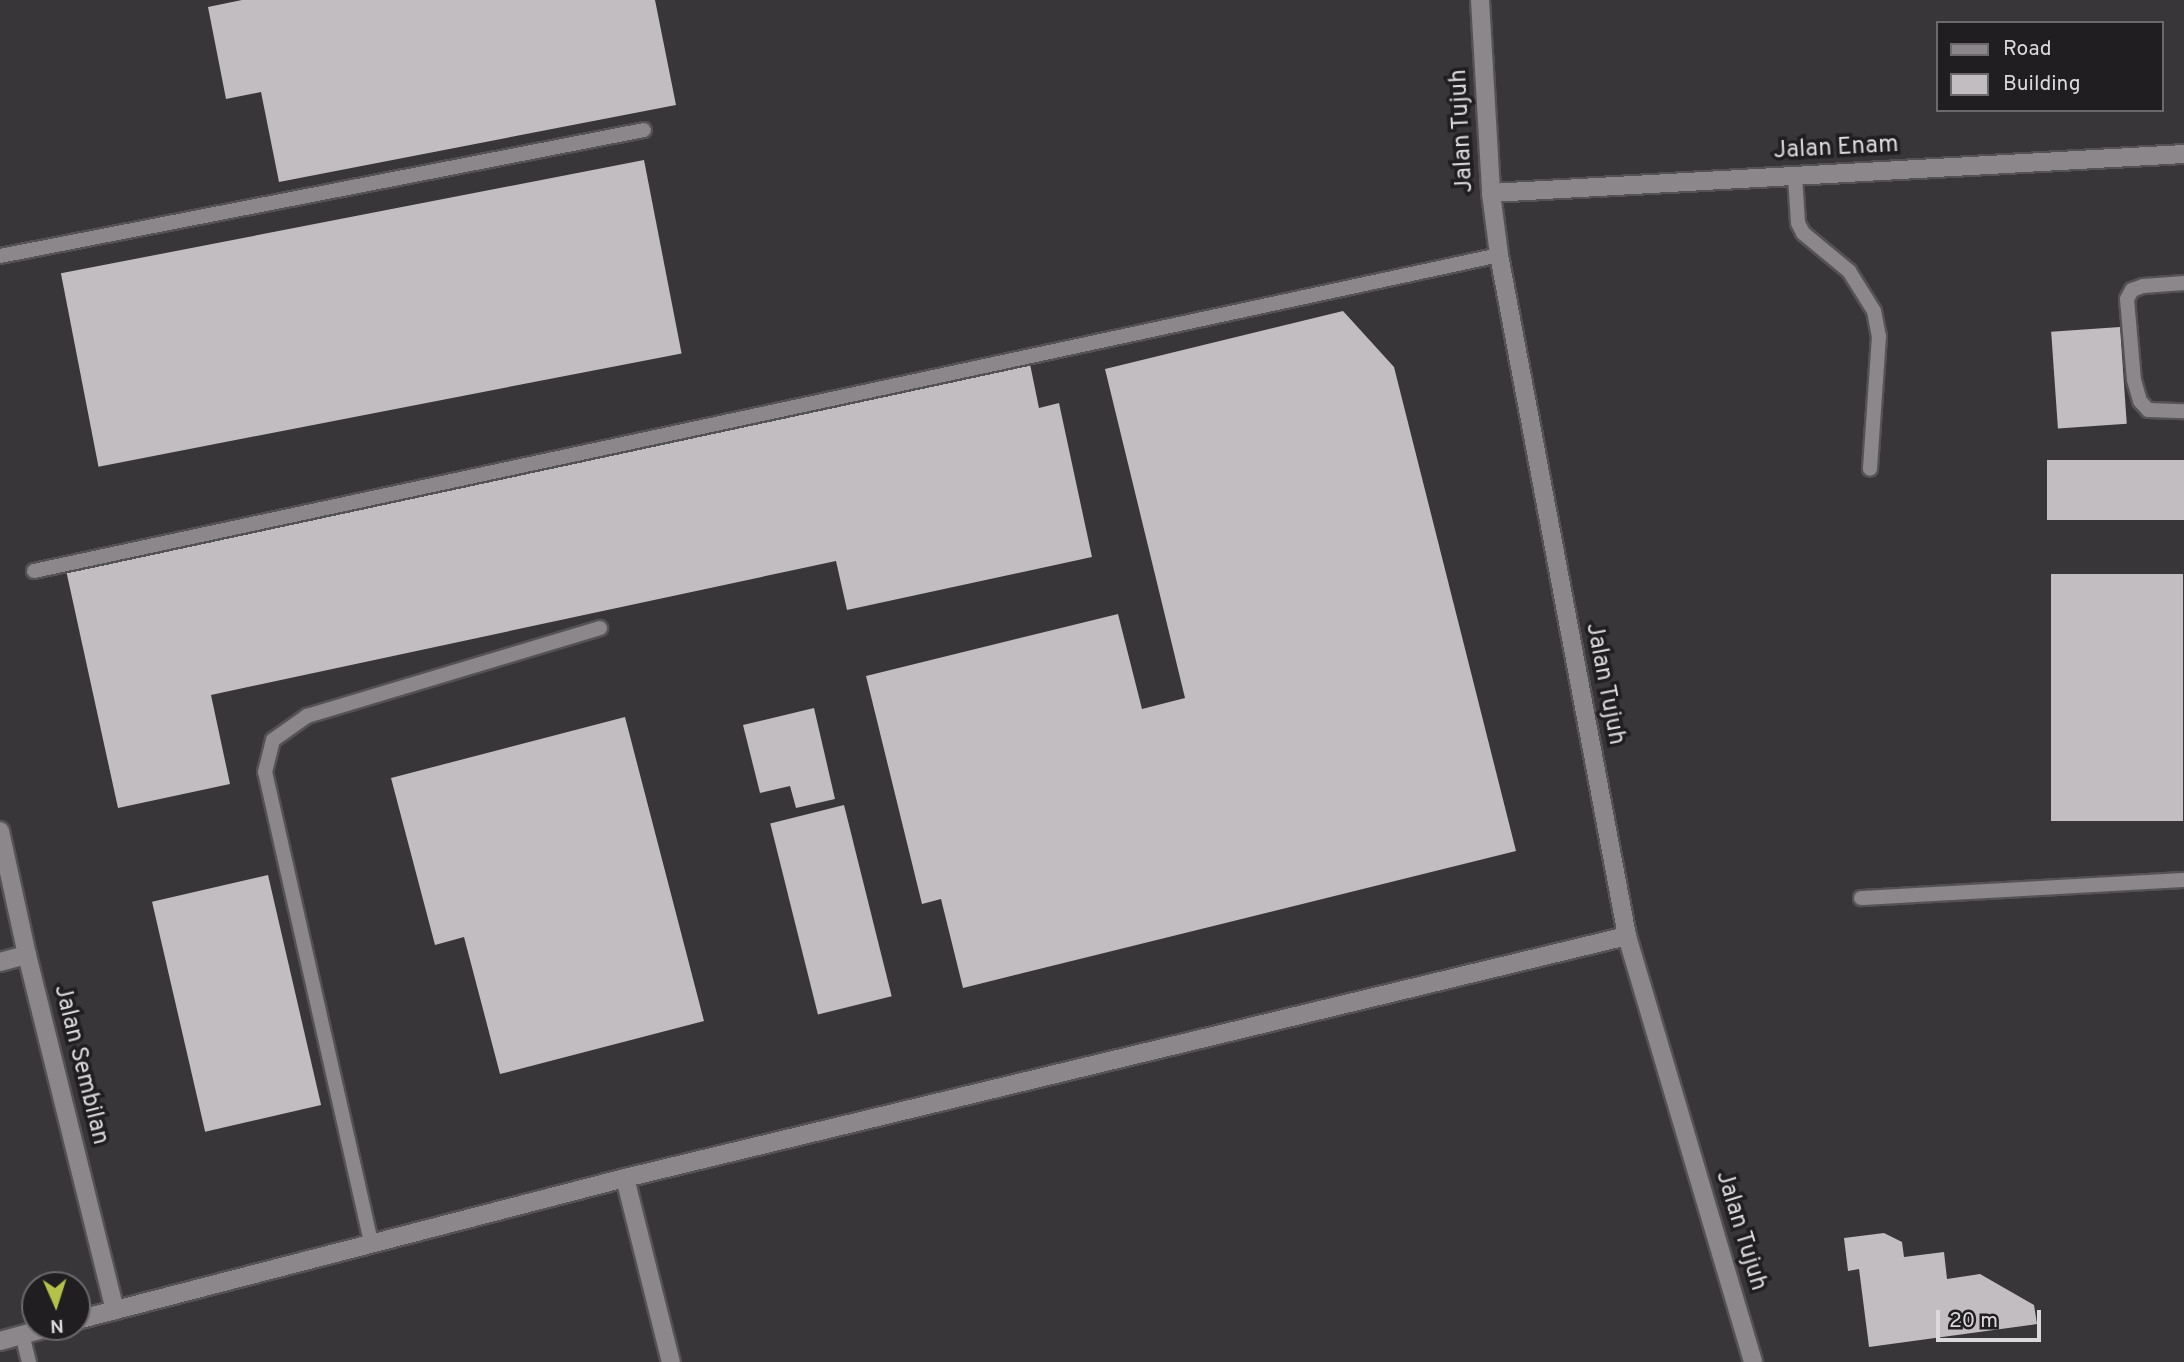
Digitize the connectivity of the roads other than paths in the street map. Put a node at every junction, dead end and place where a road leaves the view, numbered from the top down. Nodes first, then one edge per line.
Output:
1 (1480, 0) edge
2 (644, 130) dead end
3 (2184, 154) edge
4 (1794, 176) junction
5 (1491, 193) junction
6 (1499, 255) junction
7 (0, 256) edge
8 (2184, 283) edge
9 (2184, 411) edge
10 (1870, 469) dead end
11 (34, 571) dead end
12 (600, 628) dead end
13 (0, 831) edge
14 (2184, 880) edge
15 (1861, 898) dead end
16 (1627, 936) junction
17 (27, 955) junction
18 (0, 962) edge
19 (625, 1178) junction
20 (371, 1242) junction
21 (115, 1310) junction
22 (91, 1316) edge
23 (21, 1334) edge
24 (0, 1341) edge
25 (24, 1341) edge
26 (29, 1362) edge
27 (671, 1362) edge
28 (1753, 1362) edge

1 - 5 street, Jalan Tujuh
2 - 7 lane
3 - 4 street, Jalan Enam
4 - 5 street, Jalan Enam
4 - 10 lane
5 - 6 street, Jalan Tujuh
6 - 11 lane
6 - 16 street, Jalan Tujuh
8 - 9 lane
12 - 20 lane
13 - 17 street, Jalan Sembilan
14 - 15 lane
16 - 19 street
16 - 28 street, Jalan Tujuh
17 - 18 street
17 - 21 street, Jalan Sembilan
19 - 20 street
19 - 27 street
20 - 21 street
21 - 22 street
23 - 24 street
25 - 26 lane

